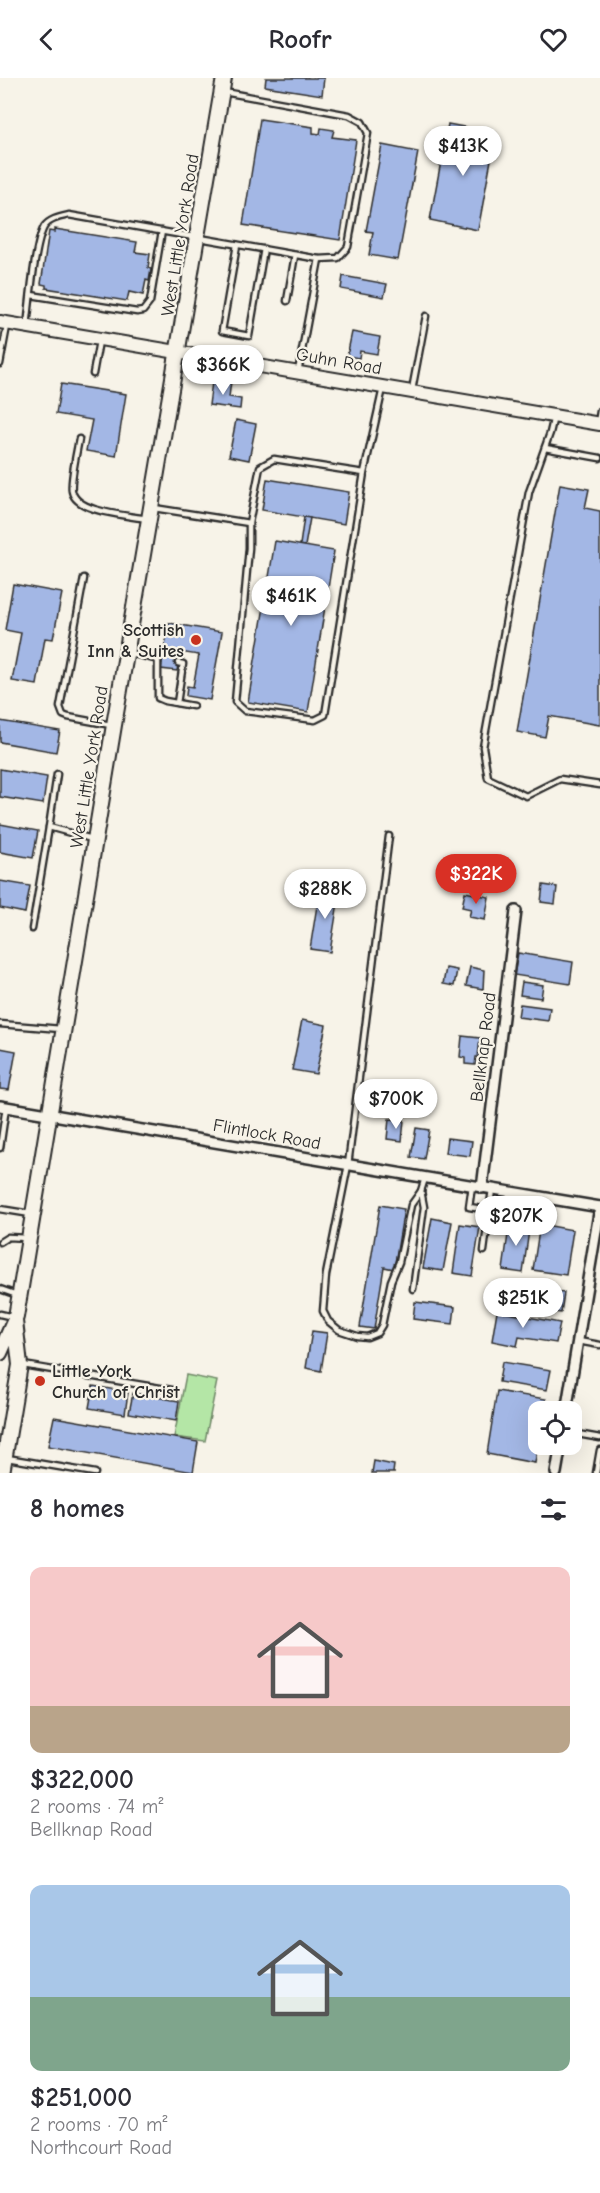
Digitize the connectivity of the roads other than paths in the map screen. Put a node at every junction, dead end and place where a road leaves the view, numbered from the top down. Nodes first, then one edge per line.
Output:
1 (223, 85) edge
2 (162, 231) junction
3 (197, 238) junction
4 (237, 245) junction
5 (264, 249) junction
6 (295, 255) junction
7 (319, 259) junction
8 (31, 296) junction
9 (287, 302) dead end
10 (426, 316) dead end
11 (4, 322) edge
12 (27, 326) junction
13 (99, 338) junction
14 (179, 352) junction
15 (0, 361) edge
16 (298, 372) junction
17 (93, 374) dead end
18 (383, 388) junction
19 (412, 393) junction
20 (554, 416) junction
21 (599, 419) edge
22 (79, 440) dead end
23 (545, 448) junction
24 (600, 458) edge
25 (364, 473) junction
26 (150, 513) junction
27 (249, 523) junction
28 (84, 578) dead end
29 (126, 653) junction
30 (178, 663) dead end
31 (177, 704) junction
32 (193, 706) dead end
33 (114, 725) junction
34 (57, 774) dead end
35 (600, 785) edge
36 (49, 827) junction
37 (389, 836) dead end
38 (95, 839) junction
39 (516, 911) dead end
40 (32, 930) dead end
41 (0, 1024) edge
42 (64, 1029) junction
43 (3, 1106) edge
44 (51, 1114) junction
45 (0, 1148) edge
46 (348, 1165) junction
47 (425, 1178) junction
48 (472, 1186) junction
49 (487, 1188) junction
50 (421, 1191) junction
51 (600, 1207) edge
52 (0, 1209) edge
53 (489, 1210) junction
54 (33, 1215) junction
55 (29, 1238) junction
56 (0, 1242) edge
57 (484, 1251) dead end
58 (0, 1289) edge
59 (413, 1289) dead end
60 (19, 1296) junction
61 (0, 1314) edge
62 (15, 1319) junction
63 (578, 1341) junction
64 (600, 1345) edge
65 (0, 1353) edge
66 (21, 1365) junction
67 (172, 1390) dead end
68 (568, 1401) edge
69 (582, 1435) edge
70 (600, 1438) edge
71 (600, 1450) edge
72 (559, 1455) edge
73 (2, 1458) edge
74 (2, 1473) edge
75 (95, 1473) edge
76 (556, 1473) edge
77 (596, 1473) edge

1 - 3 main road, West Little York Road
1 - 7 lane
2 - 3 lane
2 - 8 lane
2 - 8 lane
3 - 4 lane
3 - 14 main road, West Little York Road
4 - 5 lane
4 - 5 lane
5 - 6 lane
6 - 7 lane
6 - 9 lane
7 - 16 lane
8 - 12 lane
10 - 19 lane
11 - 12 street, Guhn Road
11 - 15 lane
12 - 13 street, Guhn Road
13 - 14 street, Guhn Road
13 - 17 lane
14 - 16 street, Guhn Road
14 - 26 main road, West Little York Road
16 - 18 street, Guhn Road
18 - 19 street, Guhn Road
18 - 25 lane
19 - 20 street, Guhn Road
20 - 21 street, Guhn Road
20 - 23 lane
22 - 26 lane
23 - 24 lane
23 - 35 lane
25 - 27 lane
25 - 27 lane
26 - 27 lane
26 - 29 main road, West Little York Road
28 - 33 lane
29 - 31 lane
29 - 33 main road, West Little York Road
30 - 31 lane
31 - 32 lane
33 - 38 main road, West Little York Road
34 - 36 lane
36 - 38 lane
36 - 40 lane
37 - 46 lane
38 - 42 main road, West Little York Road
39 - 49 street, Bellknap Road
41 - 42 lane
42 - 44 main road, West Little York Road
43 - 44 street, Flintlock Road
43 - 45 lane
44 - 46 street, Flintlock Road
44 - 54 main road, West Little York Road
46 - 47 street, Flintlock Road
46 - 50 lane
47 - 48 street, Flintlock Road
47 - 50 lane
48 - 49 street, Flintlock Road
48 - 53 lane
49 - 51 street, Flintlock Road
49 - 53 lane
50 - 59 lane
51 - 63 street
52 - 54 lane
53 - 57 lane
54 - 55 main road, West Little York Road
55 - 56 lane
55 - 60 main road, West Little York Road
58 - 60 lane
60 - 62 main road, West Little York Road
61 - 62 lane
62 - 65 main road, West Little York Road
62 - 66 main road, West Little York Road
63 - 64 lane
63 - 68 street
66 - 67 lane
66 - 73 main road, West Little York Road
69 - 70 lane
71 - 77 lane
72 - 76 street
73 - 74 main road, West Little York Road
73 - 75 lane

